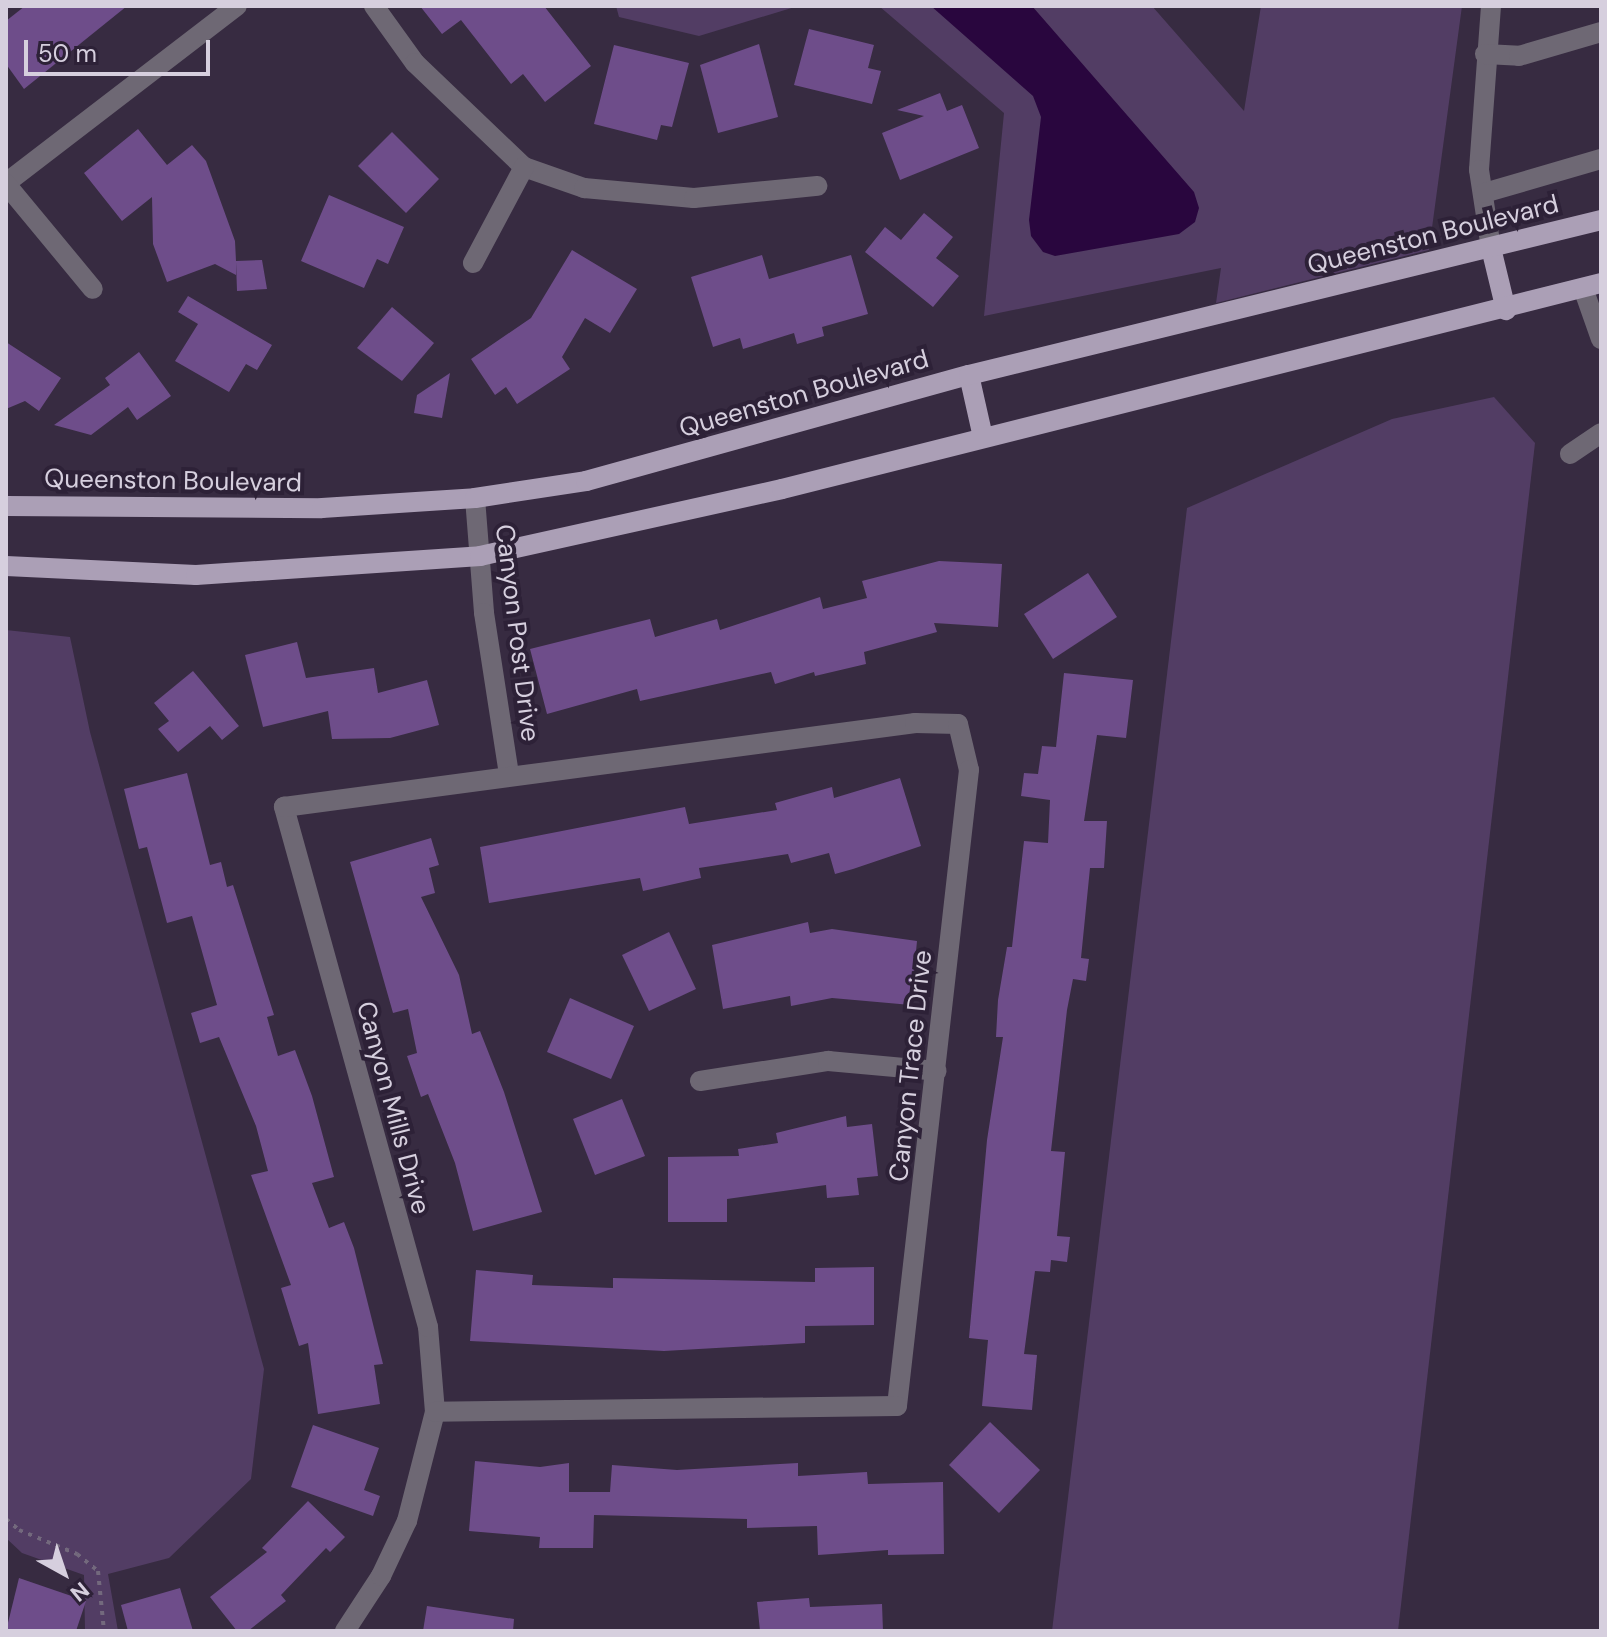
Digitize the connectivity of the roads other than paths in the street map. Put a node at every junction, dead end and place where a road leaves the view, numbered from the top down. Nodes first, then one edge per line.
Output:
1 (237, 6) edge
2 (374, 6) edge
3 (1491, 6) edge
4 (1601, 32) edge
5 (1485, 54) junction
6 (1601, 159) edge
7 (524, 167) junction
8 (6, 184) edge
9 (817, 186) dead end
10 (1484, 193) junction
11 (1601, 220) edge
12 (1491, 248) junction
13 (473, 263) dead end
14 (1592, 286) edge
15 (93, 289) dead end
16 (1506, 310) junction
17 (1601, 339) edge
18 (969, 375) junction
19 (1601, 433) edge
20 (983, 437) junction
21 (1570, 454) dead end
22 (475, 498) junction
23 (6, 506) edge
24 (480, 556) junction
25 (6, 566) edge
26 (509, 775) junction
27 (937, 1071) junction
28 (700, 1081) dead end
29 (435, 1412) junction
30 (345, 1631) edge

1 - 8 street
2 - 7 street
3 - 5 street
4 - 5 street
5 - 10 street
6 - 10 street
7 - 9 street
7 - 13 street
8 - 15 street
10 - 12 street
11 - 12 main road, Queenston Boulevard
12 - 16 main road
12 - 18 main road, Queenston Boulevard
14 - 16 main road
14 - 17 street
16 - 20 main road
18 - 20 main road
18 - 22 main road, Queenston Boulevard
19 - 21 street
20 - 24 main road
22 - 23 main road, Queenston Boulevard
22 - 24 street, Canyon Post Drive
24 - 25 main road
24 - 26 street, Canyon Post Drive
26 - 27 street, Canyon Trace Drive
26 - 29 street, Canyon Mills Drive
27 - 28 street
27 - 29 street, Canyon Trace Drive
29 - 30 street, Canyon Mills Drive

